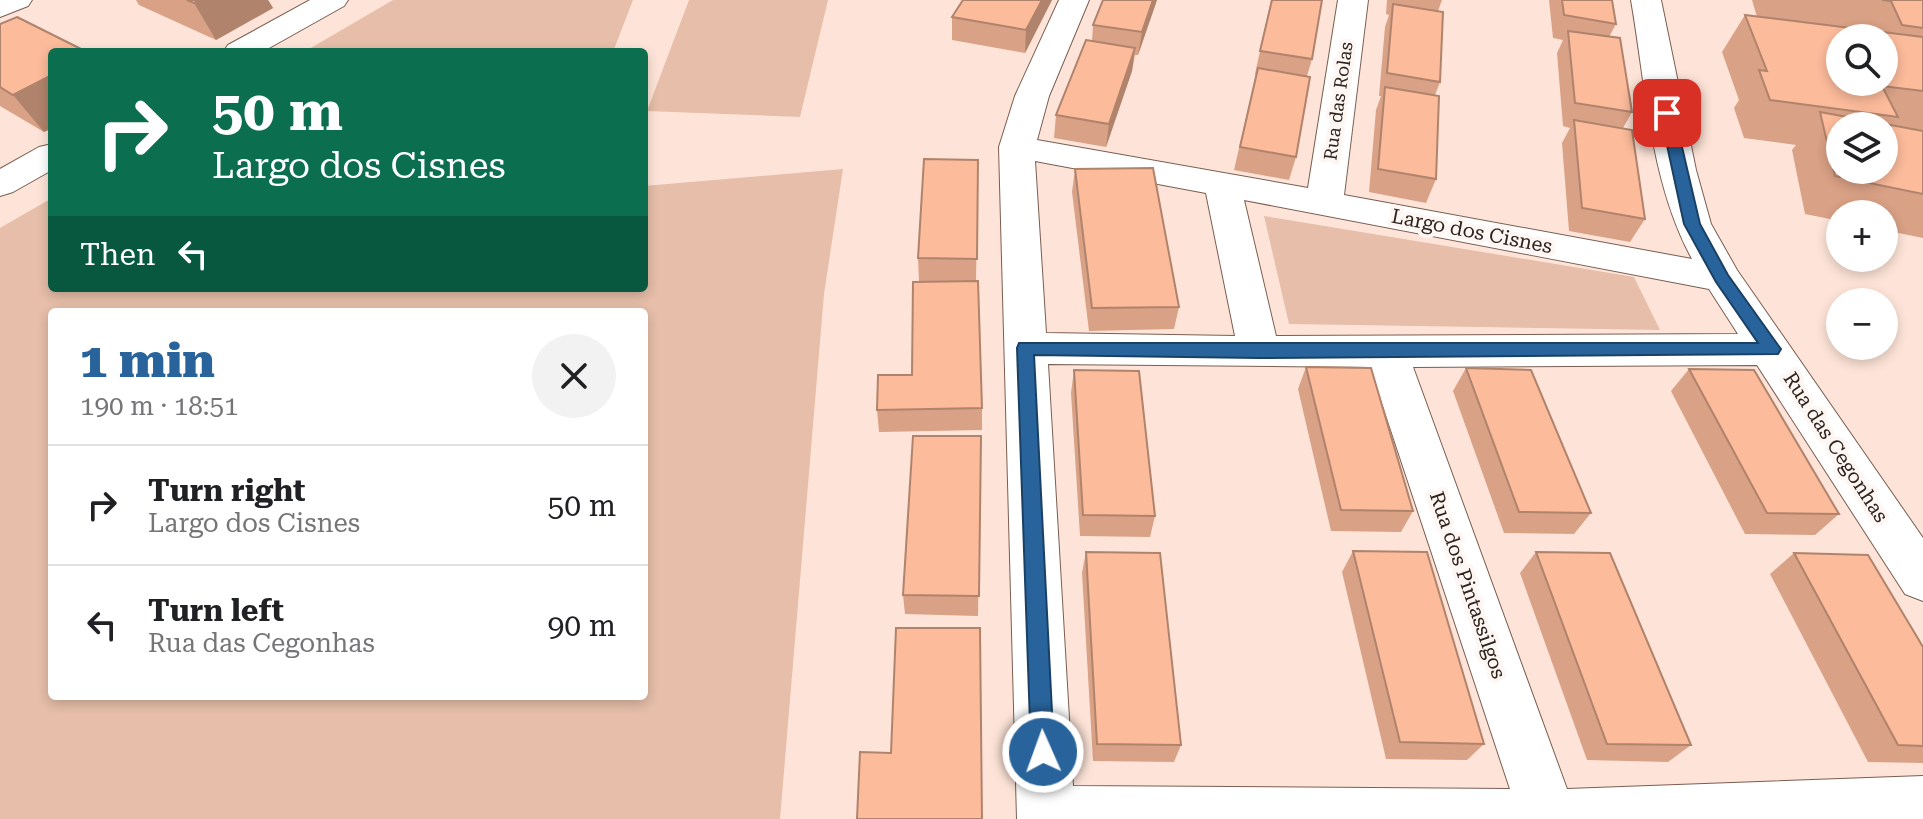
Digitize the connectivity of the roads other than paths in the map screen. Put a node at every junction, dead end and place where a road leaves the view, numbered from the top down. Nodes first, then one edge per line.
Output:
1 (17, 0) edge
2 (333, 0) edge
3 (1074, 0) edge
4 (1353, 0) edge
5 (1646, 0) edge
6 (0, 8) edge
7 (246, 48) edge
8 (1017, 147) junction
9 (48, 157) edge
10 (0, 184) edge
11 (1222, 184) junction
12 (1324, 203) junction
13 (1722, 278) junction
14 (1025, 348) junction
15 (1772, 349) junction
16 (1386, 351) junction
17 (1259, 352) junction
18 (1923, 579) edge
19 (1923, 805) edge
20 (1046, 817) edge
21 (1549, 819) edge

1 - 6 street
2 - 7 street
3 - 8 street
4 - 12 street, Rua das Rolas
5 - 13 street, Rua das Cegonhas
8 - 11 street, Largo dos Cisnes
8 - 14 street
9 - 10 street
11 - 12 street, Largo dos Cisnes
11 - 17 street
12 - 13 street, Largo dos Cisnes
13 - 15 street, Rua das Cegonhas
14 - 17 street
14 - 20 street
15 - 16 street
15 - 18 street, Rua das Cegonhas
16 - 17 street
16 - 21 street, Rua dos Pintassilgos
19 - 21 street
20 - 21 street

